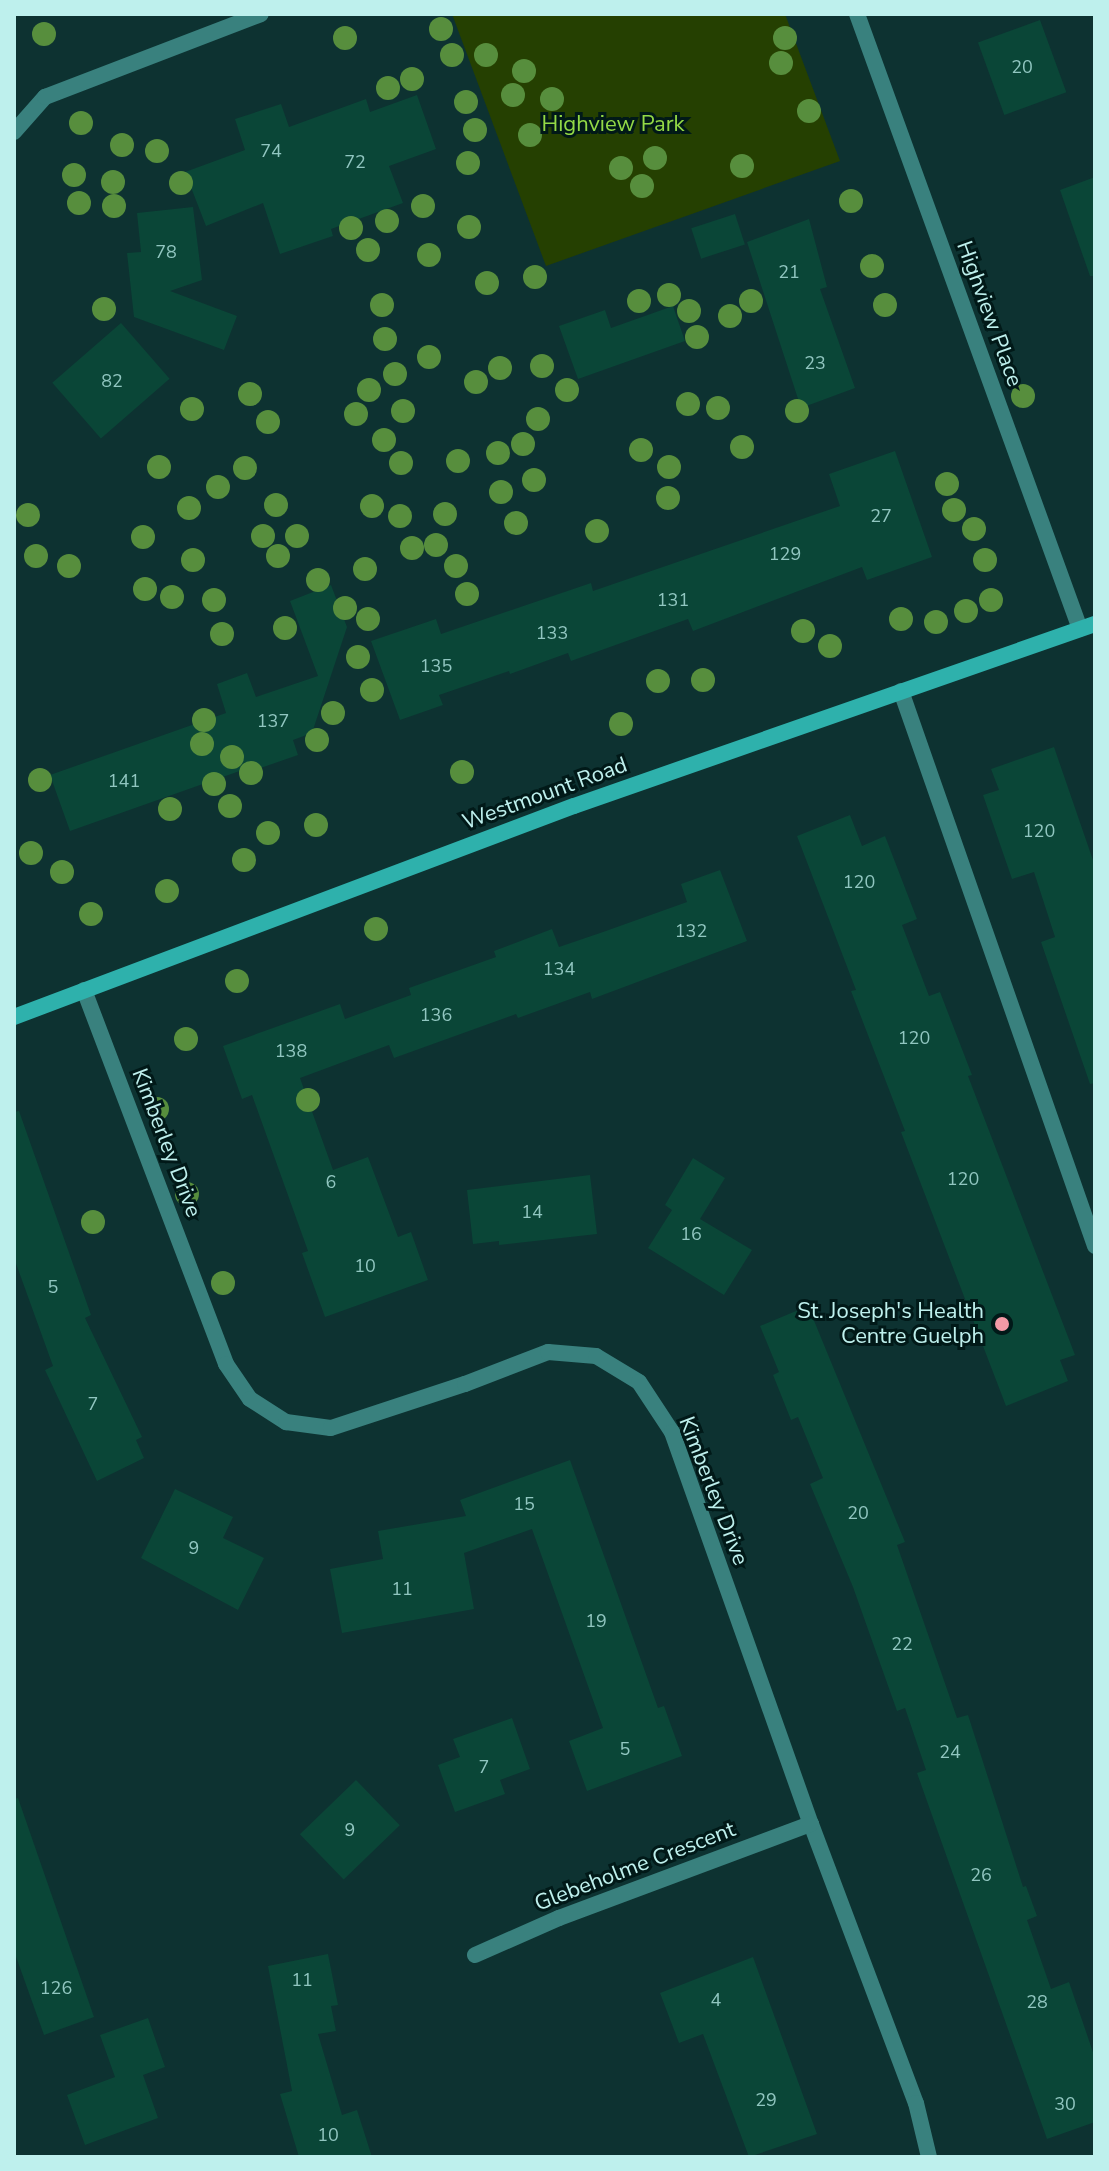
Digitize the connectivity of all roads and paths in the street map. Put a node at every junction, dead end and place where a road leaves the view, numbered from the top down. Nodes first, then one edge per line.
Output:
1 (261, 14) edge
2 (857, 14) edge
3 (14, 132) edge
4 (1087, 626) edge
5 (901, 691) junction
6 (84, 990) junction
7 (14, 1017) edge
8 (1095, 1246) edge
9 (811, 1824) junction
10 (475, 1955) dead end
11 (929, 2157) edge

1 - 3 street
2 - 4 street, Highview Place
4 - 5 street, Westmount Road
5 - 6 street, Westmount Road
5 - 8 street
6 - 7 street, Westmount Road
6 - 9 street, Kimberley Drive
9 - 10 street, Glebeholme Crescent
9 - 11 street, Kimberley Drive

